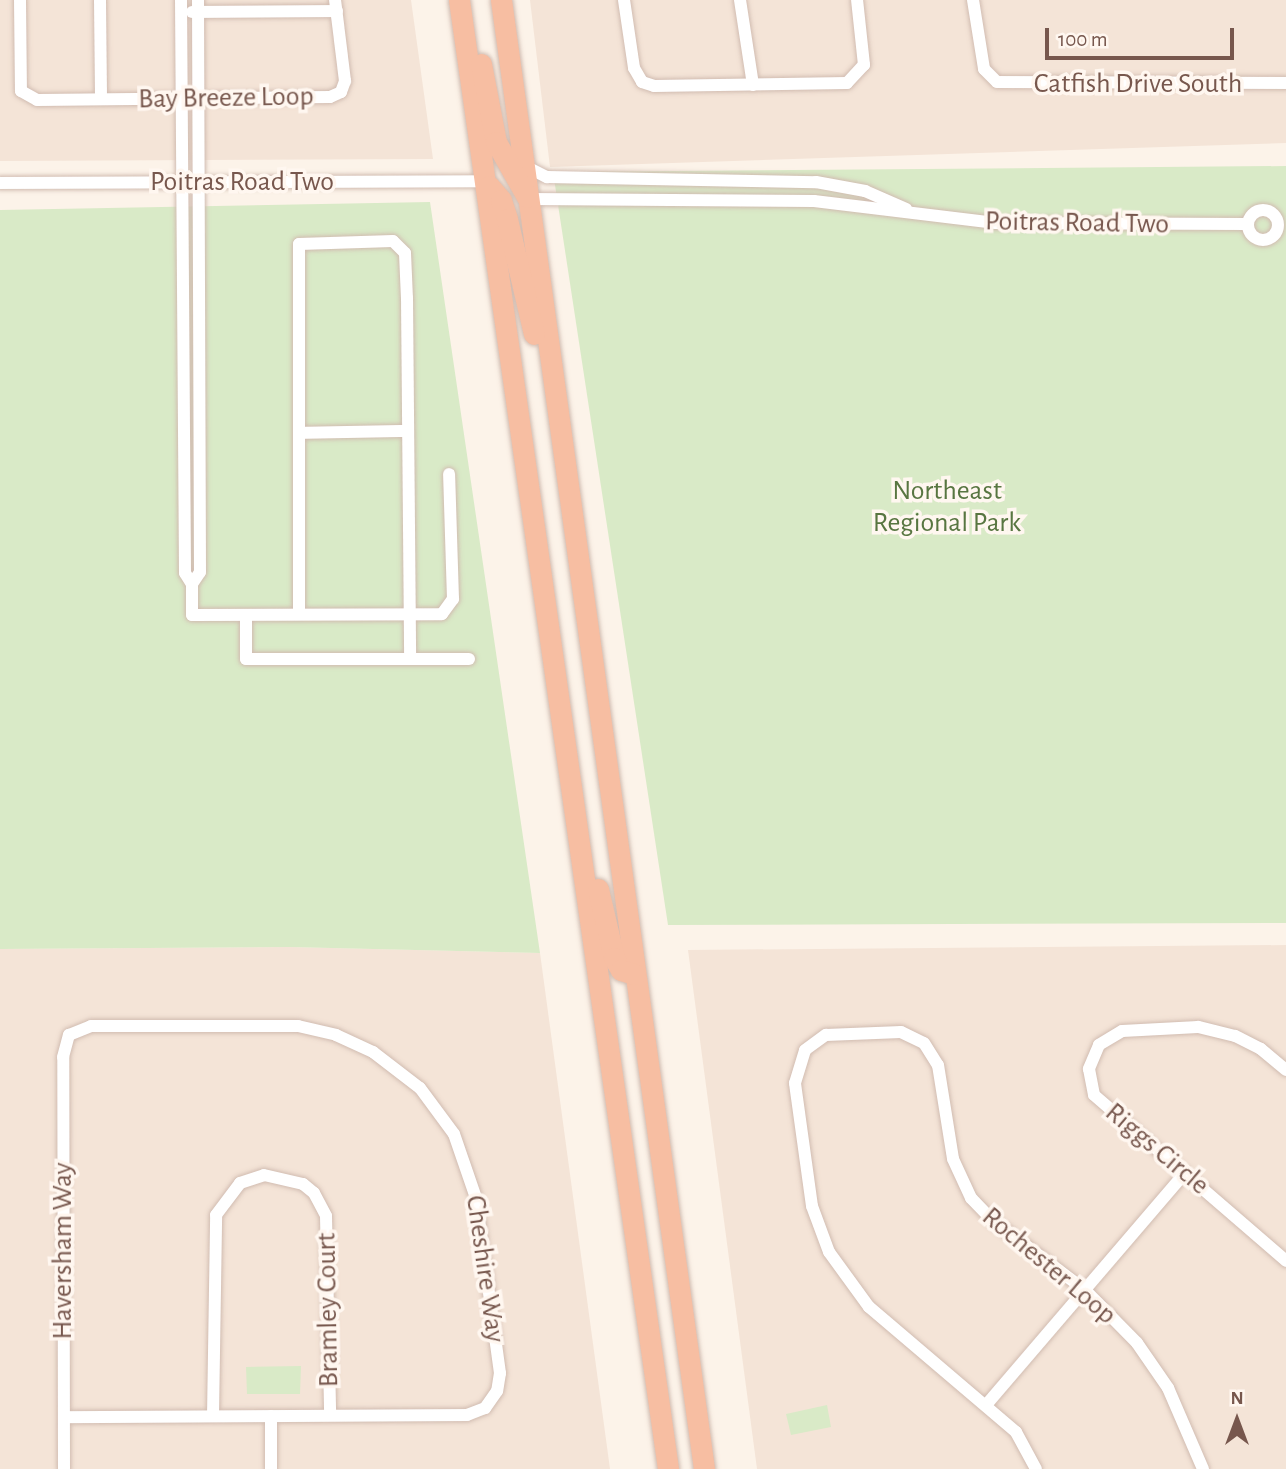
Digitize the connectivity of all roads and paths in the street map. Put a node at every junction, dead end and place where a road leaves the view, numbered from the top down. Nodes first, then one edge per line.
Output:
1 (20, 0) edge
2 (100, 0) edge
3 (459, 0) edge
4 (469, 0) edge
5 (501, 0) edge
6 (624, 0) edge
7 (740, 0) edge
8 (857, 0) edge
9 (973, 0) edge
10 (181, 6) edge
11 (198, 6) edge
12 (336, 6) edge
13 (1286, 83) edge
14 (753, 85) junction
15 (101, 99) junction
16 (182, 99) junction
17 (199, 99) junction
18 (525, 166) junction
19 (485, 181) junction
20 (183, 182) junction
21 (200, 182) junction
22 (0, 183) edge
23 (529, 199) junction
24 (907, 209) junction
25 (1248, 224) junction
26 (1282, 225) edge
27 (408, 431) junction
28 (299, 433) junction
29 (449, 474) dead end
30 (566, 474) junction
31 (184, 482) junction
32 (201, 482) junction
33 (192, 584) junction
34 (299, 614) junction
35 (409, 614) junction
36 (246, 615) junction
37 (410, 659) junction
38 (469, 659) dead end
39 (565, 737) junction
40 (634, 974) junction
41 (69, 1035) joint
42 (1286, 1070) edge
43 (1185, 1173) junction
44 (1286, 1261) edge
45 (1085, 1290) junction
46 (986, 1405) junction
47 (330, 1415) junction
48 (213, 1416) junction
49 (271, 1416) junction
50 (64, 1417) junction
51 (64, 1469) edge
52 (271, 1469) edge
53 (668, 1469) edge
54 (704, 1469) edge
55 (1036, 1469) edge
56 (1203, 1469) edge

1 - 15 street, Bay Breeze Loop
2 - 15 street
3 - 19 highway
4 - 23 highway
5 - 18 highway
6 - 14 street
7 - 14 street
8 - 14 street
9 - 13 street, Catfish Drive South
10 - 11 street
10 - 16 street
11 - 12 street
11 - 17 street
12 - 17 street, Bay Breeze Loop
15 - 16 street, Bay Breeze Loop
16 - 17 street, Bay Breeze Loop
16 - 20 street
17 - 21 street
18 - 23 highway
18 - 24 street, Poitras Road Two
19 - 21 street, Poitras Road Two
19 - 30 highway
19 - 39 highway
20 - 21 street, Poitras Road Two
20 - 22 street, Poitras Road Two
20 - 31 street
21 - 32 street
23 - 24 street, Poitras Road Two
23 - 30 highway
24 - 25 street, Poitras Road Two
25 - 26 street, Poitras Road Two
25 - 26 street, Poitras Road Two
27 - 28 street
27 - 28 street
27 - 35 street
28 - 34 street
29 - 35 street
30 - 40 highway
31 - 32 street
31 - 33 street
32 - 33 street
33 - 36 street
34 - 35 street
34 - 36 street
35 - 37 street
36 - 37 street
37 - 38 street
39 - 40 highway
39 - 53 highway
40 - 54 highway
41 - 47 street, Cheshire Way
41 - 50 street, Haversham Way
42 - 43 street, Riggs Circle
43 - 44 street, Riggs Circle
43 - 45 street
45 - 46 street
45 - 46 street, Rochester Loop
45 - 56 street, Rochester Loop
46 - 55 street, Rochester Loop
47 - 48 street, Bramley Court
47 - 49 street, Cheshire Way
48 - 49 street, Cheshire Way
48 - 50 street, Cheshire Way
49 - 52 street
50 - 51 street, Haversham Way

